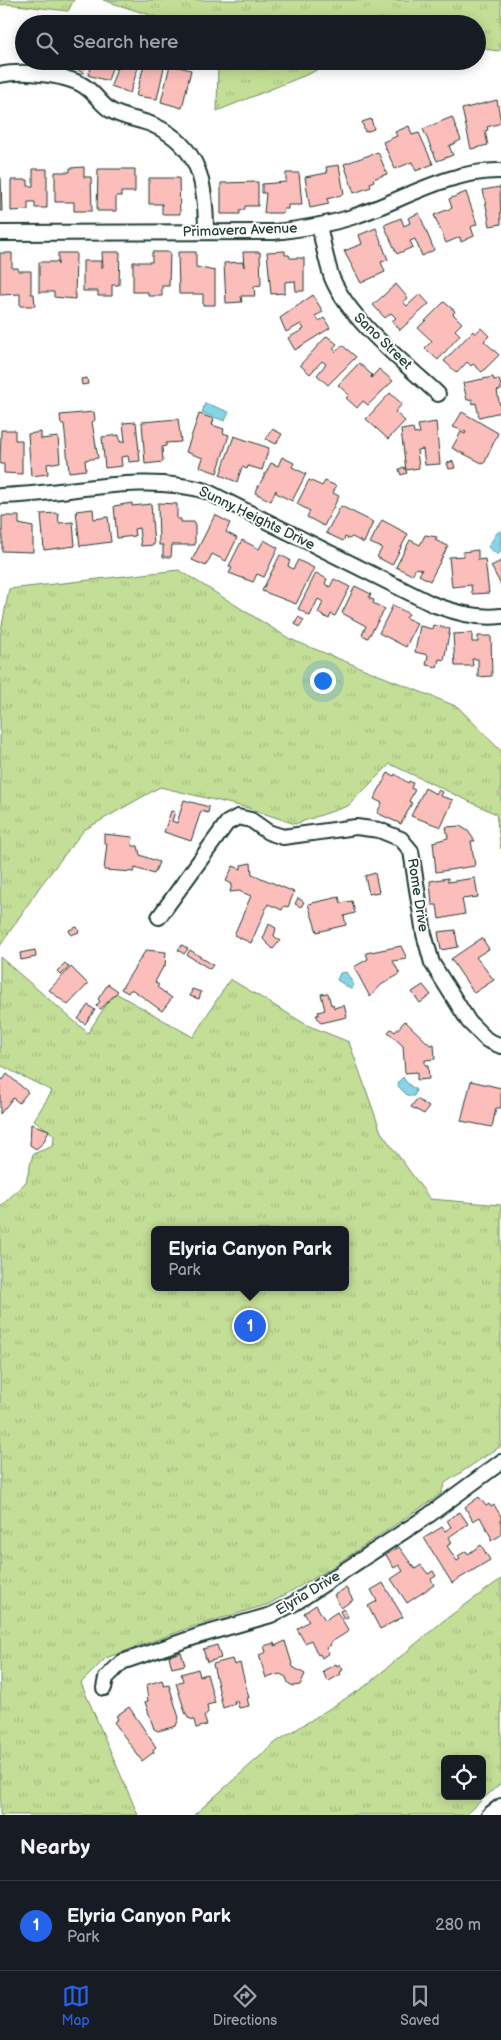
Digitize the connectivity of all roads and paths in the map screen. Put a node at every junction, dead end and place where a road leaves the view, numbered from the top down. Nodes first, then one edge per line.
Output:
1 (0, 74) edge
2 (501, 171) edge
3 (320, 226) junction
4 (206, 232) junction
5 (0, 233) edge
6 (438, 394) dead end
7 (0, 496) edge
8 (501, 616) edge
9 (158, 917) dead end
10 (501, 1046) edge
11 (501, 1462) edge
12 (104, 1688) dead end
13 (501, 1806) edge
14 (488, 1815) edge

1 - 4 street
2 - 3 street, Primavera Avenue
3 - 4 street, Primavera Avenue
3 - 6 street, Sano Street
4 - 5 street, Primavera Avenue
7 - 8 street, Sunny Heights Drive
9 - 10 street, Rome Drive
11 - 12 street, Elyria Drive
13 - 14 street

